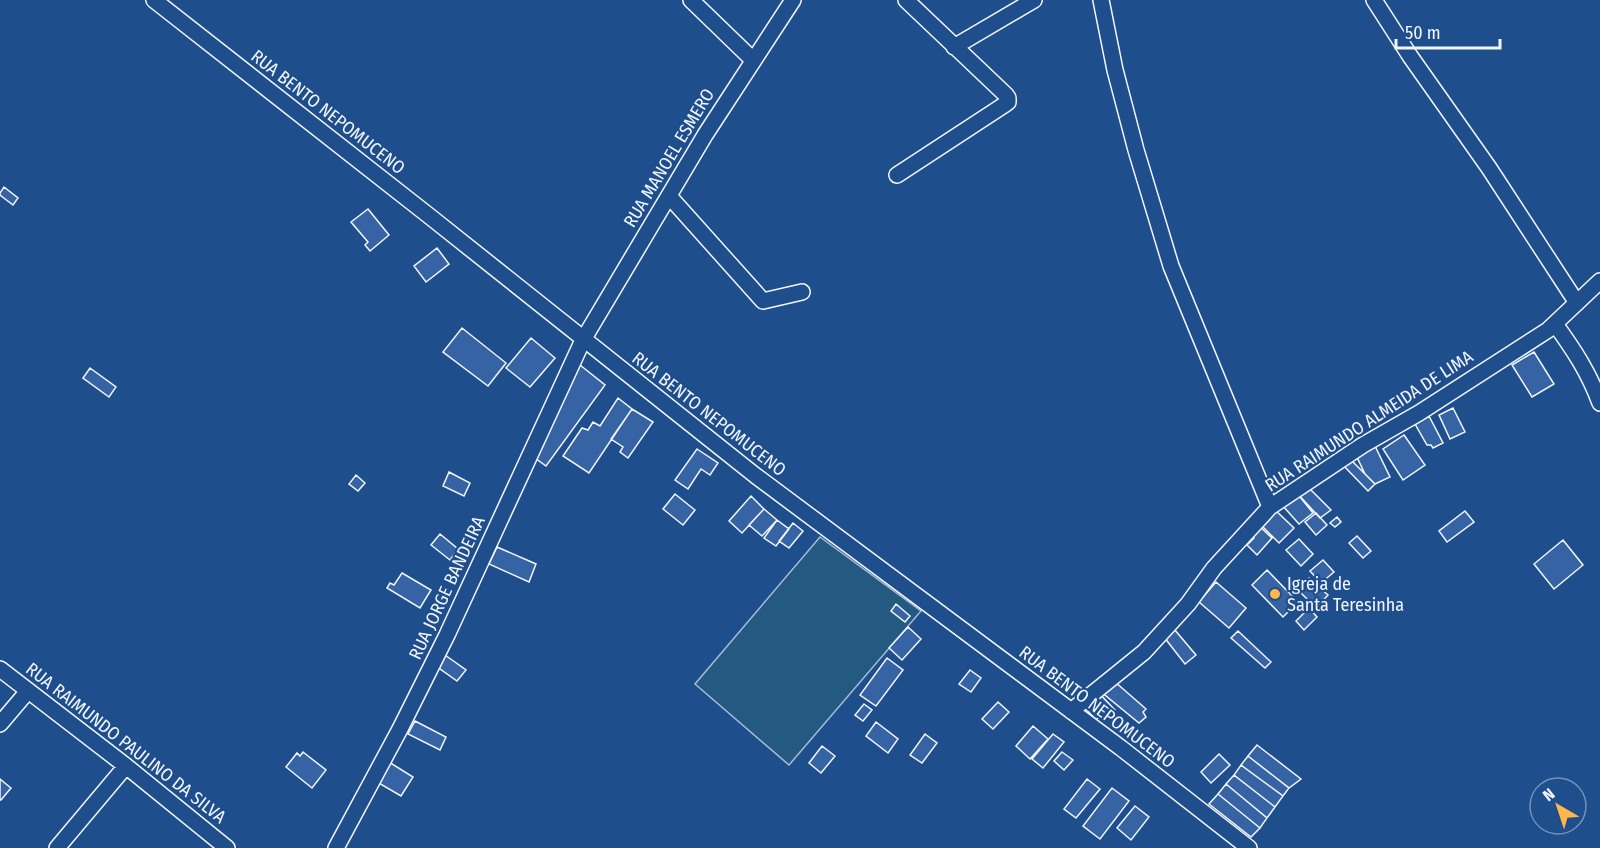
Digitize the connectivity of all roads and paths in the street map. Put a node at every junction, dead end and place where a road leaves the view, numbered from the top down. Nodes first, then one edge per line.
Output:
1 (154, 0) edge
2 (691, 0) edge
3 (793, 0) edge
4 (906, 0) edge
5 (1034, 0) edge
6 (1101, 0) edge
7 (1374, 0) edge
8 (954, 46) junction
9 (753, 60) junction
10 (897, 175) dead end
11 (669, 196) junction
12 (1600, 281) edge
13 (802, 292) dead end
14 (1578, 303) junction
15 (1556, 324) junction
16 (583, 340) junction
17 (1600, 403) edge
18 (1270, 507) junction
19 (0, 669) edge
20 (28, 691) junction
21 (1071, 711) junction
22 (0, 724) edge
23 (126, 766) junction
24 (225, 847) edge
25 (57, 848) edge
26 (336, 848) edge
27 (1249, 848) edge

1 - 16 street, RUA BENTO NEPOMUCENO
2 - 9 street
3 - 9 street, RUA MANOEL ESMERO
4 - 8 street
5 - 8 street
6 - 18 street
7 - 14 street
8 - 10 street
9 - 11 street, RUA MANOEL ESMERO
11 - 13 street
11 - 16 street, RUA MANOEL ESMERO
12 - 14 street, RUA RAIMUNDO ALMEIDA DE LIMA
14 - 15 street, RUA RAIMUNDO ALMEIDA DE LIMA
15 - 17 street
15 - 18 street, RUA RAIMUNDO ALMEIDA DE LIMA
16 - 21 street, RUA BENTO NEPOMUCENO
16 - 26 street, RUA JORGE BANDEIRA
18 - 21 street, RUA RAIMUNDO ALMEIDA DE LIMA
19 - 20 street, RUA RAIMUNDO PAULINO DA SILVA
20 - 22 street
20 - 23 street, RUA RAIMUNDO PAULINO DA SILVA
21 - 27 street, RUA BENTO NEPOMUCENO
23 - 24 street, RUA RAIMUNDO PAULINO DA SILVA
23 - 25 street

